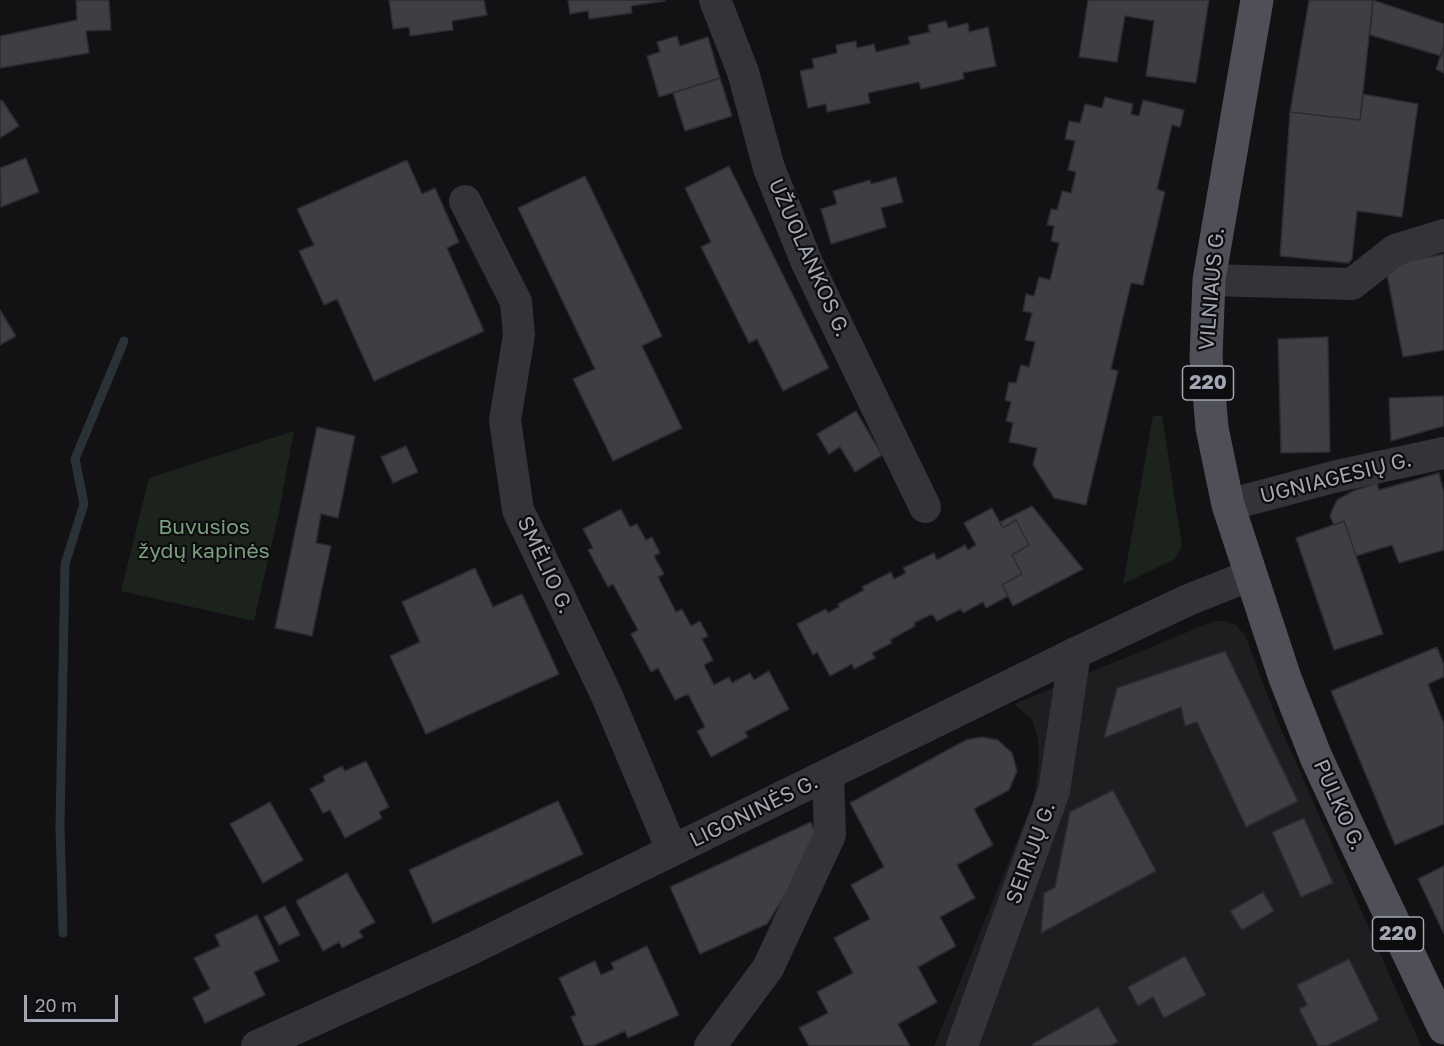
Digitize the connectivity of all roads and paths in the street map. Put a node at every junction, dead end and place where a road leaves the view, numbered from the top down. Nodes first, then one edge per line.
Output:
1 (716, 0) edge
2 (1257, 0) edge
3 (465, 201) dead end
4 (1444, 235) edge
5 (1209, 280) junction
6 (1444, 453) edge
7 (1228, 505) junction
8 (925, 507) dead end
9 (1251, 575) junction
10 (1074, 653) junction
11 (828, 776) junction
12 (672, 850) junction
13 (1444, 1028) edge
14 (257, 1046) edge
15 (710, 1046) edge
16 (962, 1046) edge

1 - 8 street, UŽUOLANKOS G.
2 - 5 main road, VILNIAUS G. / 220
3 - 12 street, SMĖLIO G.
4 - 5 street
5 - 7 main road, VILNIAUS G. / 220
6 - 7 street, UGNIAGESIŲ G.
7 - 9 main road, VILNIAUS G. / 220
9 - 10 street, LIGONINĖS G.
9 - 13 main road, PULKO G. / 220
10 - 11 street, LIGONINĖS G.
10 - 16 street, SEIRIJŲ G.
11 - 12 street, LIGONINĖS G.
11 - 15 street
12 - 14 street, LIGONINĖS G.

